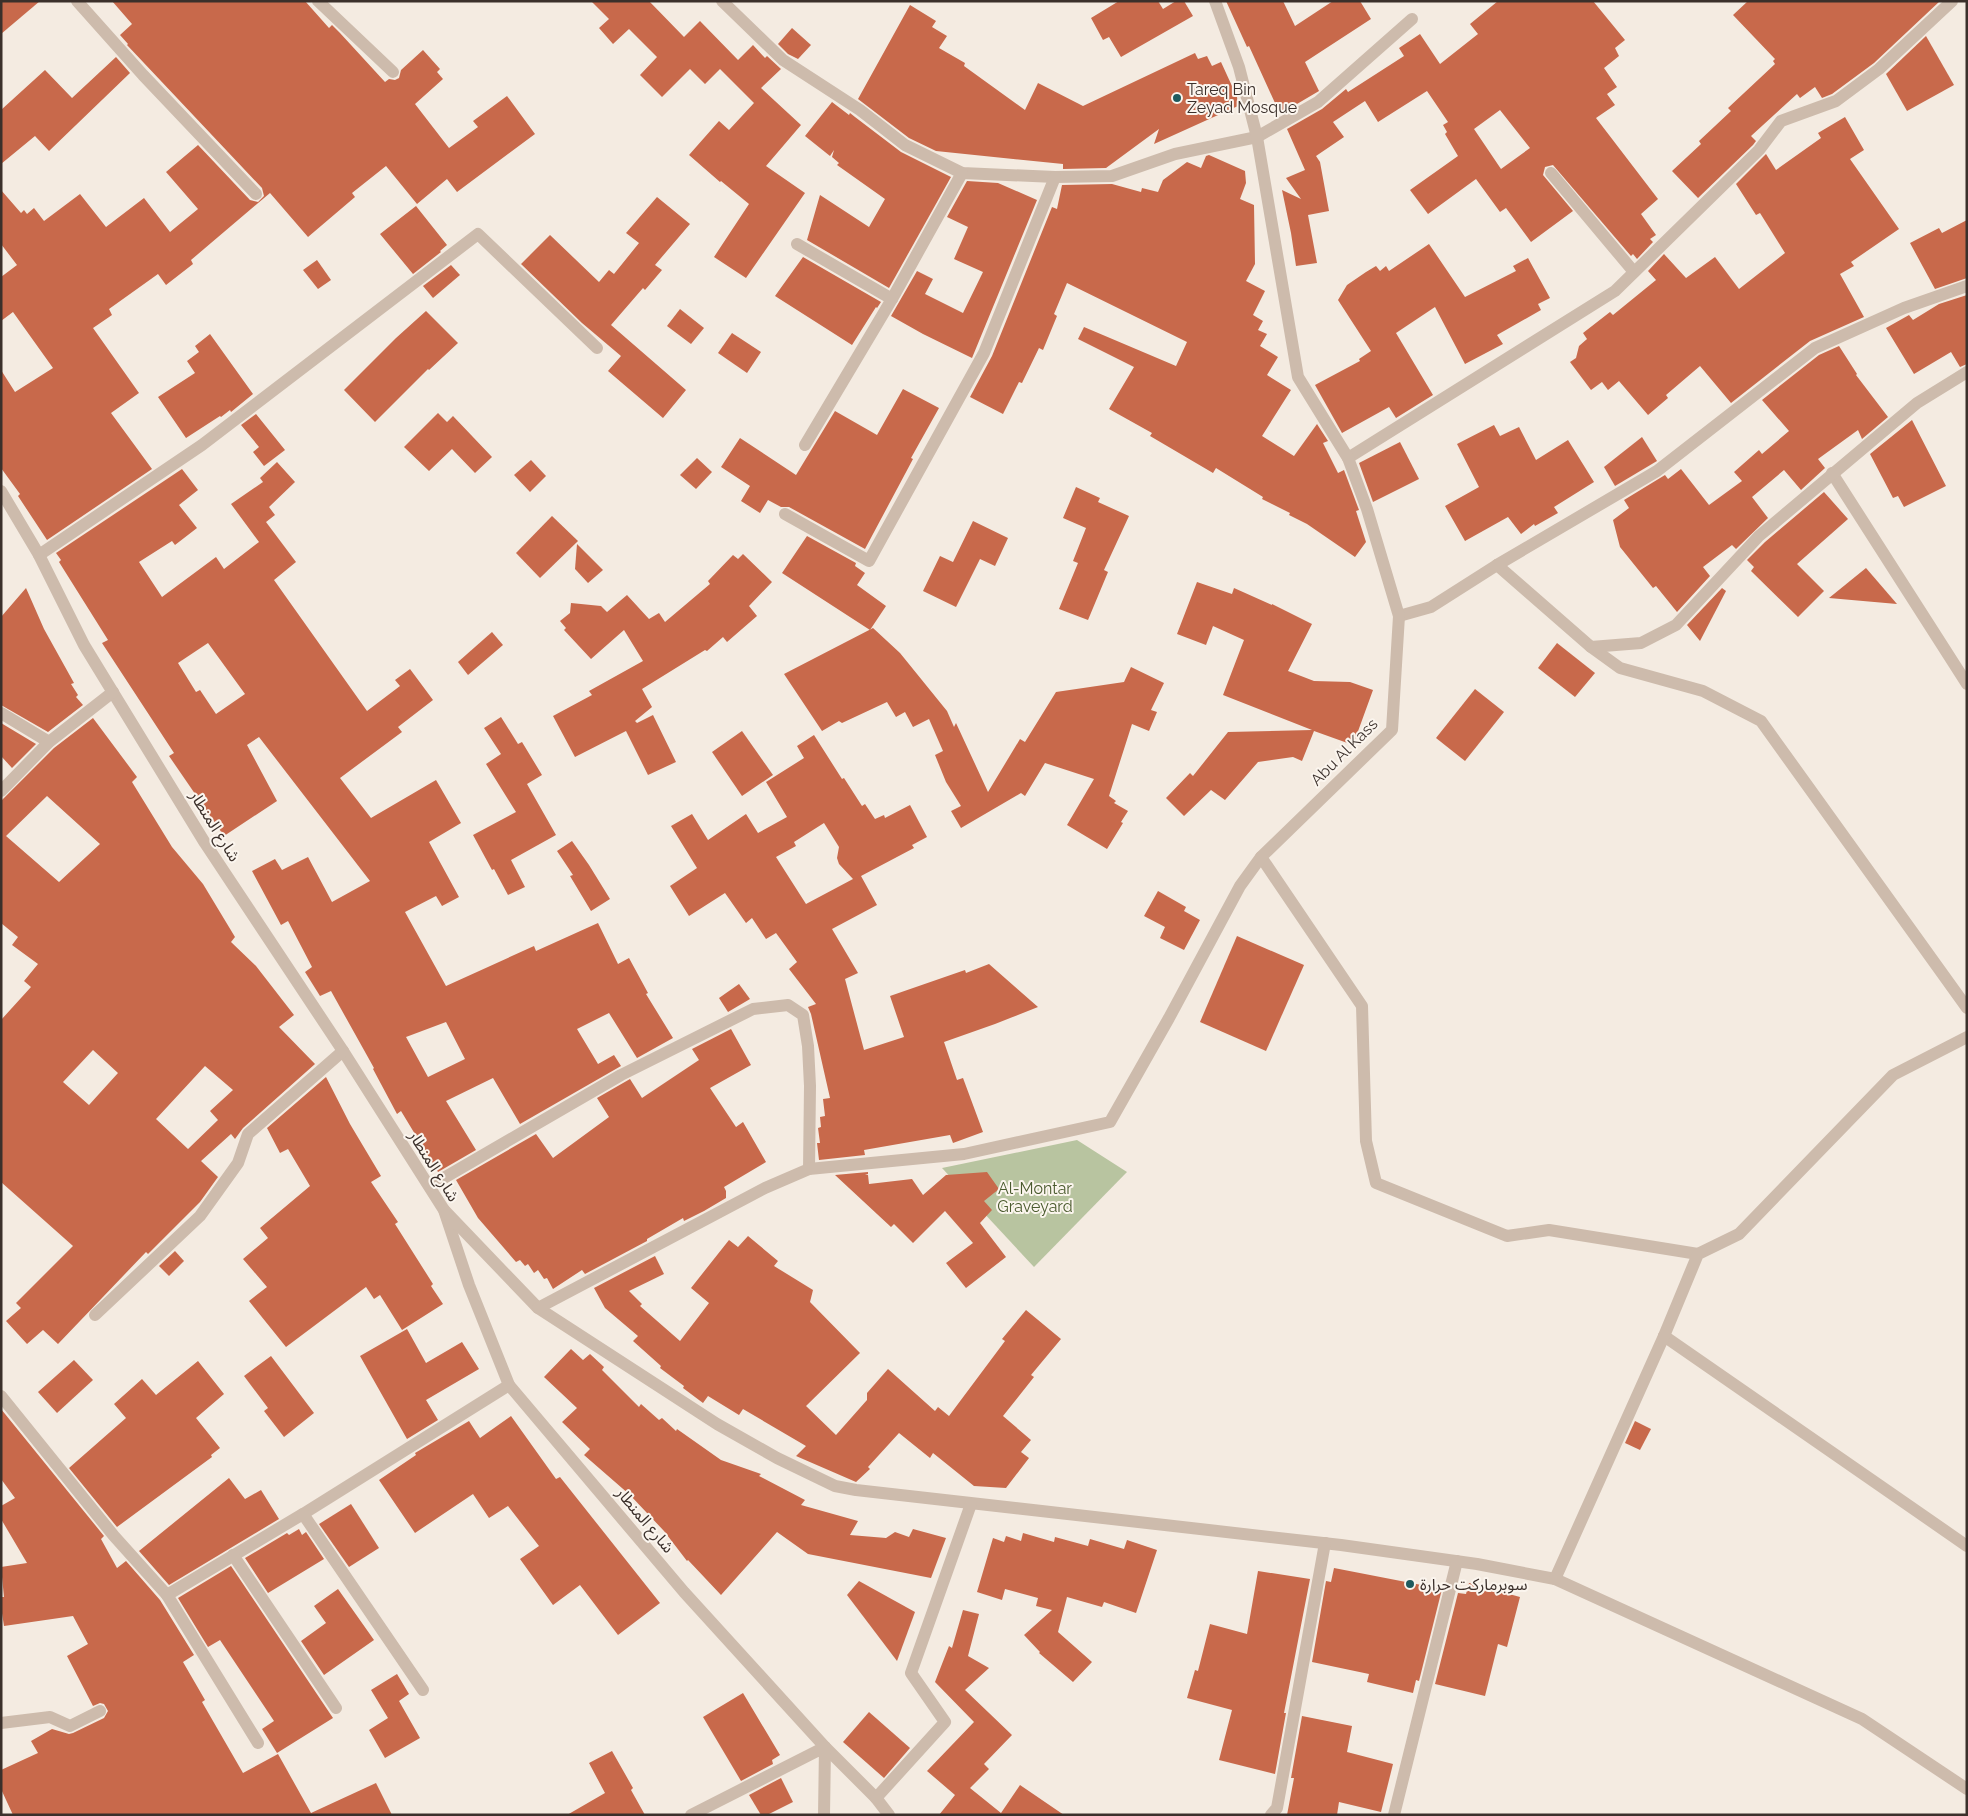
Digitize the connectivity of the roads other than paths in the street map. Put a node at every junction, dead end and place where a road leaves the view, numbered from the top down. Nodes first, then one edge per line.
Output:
1 (77, 1) edge
2 (318, 1) edge
3 (722, 1) edge
4 (1215, 1) edge
5 (1952, 1) edge
6 (1412, 19) dead end
7 (393, 72) dead end
8 (1256, 137) junction
9 (962, 173) junction
10 (1551, 173) dead end
11 (1055, 177) junction
12 (256, 194) dead end
13 (797, 244) dead end
14 (1634, 272) junction
15 (1967, 286) edge
16 (892, 299) junction
17 (597, 348) dead end
18 (1967, 372) edge
19 (805, 445) dead end
20 (1348, 458) junction
21 (1832, 473) junction
22 (1, 492) edge
23 (785, 514) dead end
24 (39, 555) junction
25 (1497, 565) junction
26 (1399, 616) junction
27 (1591, 647) junction
28 (1967, 684) edge
29 (113, 692) junction
30 (1, 713) edge
31 (49, 742) junction
32 (1, 791) edge
33 (1261, 857) junction
34 (1967, 1008) edge
35 (1967, 1037) edge
36 (343, 1051) junction
37 (810, 1168) junction
38 (430, 1186) junction
39 (444, 1210) junction
40 (1698, 1254) junction
41 (538, 1308) junction
42 (95, 1315) dead end
43 (1664, 1336) junction
44 (509, 1385) junction
45 (1, 1396) edge
46 (972, 1504) junction
47 (303, 1514) junction
48 (1325, 1543) junction
49 (1967, 1546) edge
50 (233, 1555) junction
51 (1457, 1561) junction
52 (1555, 1579) junction
53 (167, 1595) junction
54 (424, 1690) dead end
55 (336, 1708) dead end
56 (100, 1711) dead end
57 (1, 1723) edge
58 (258, 1743) dead end
59 (824, 1747) junction
60 (1967, 1789) edge
61 (876, 1798) junction
62 (691, 1815) edge
63 (824, 1815) edge
64 (889, 1815) edge
65 (1271, 1815) edge
66 (1394, 1815) edge

1 - 12 street
2 - 7 street
3 - 9 street
4 - 8 street
5 - 14 street
6 - 8 street
8 - 11 street
8 - 20 street
9 - 11 street
9 - 16 street
10 - 14 street
11 - 23 street
13 - 16 street
14 - 20 street
15 - 25 street
16 - 19 street
17 - 24 street
18 - 21 street
20 - 26 street
21 - 27 street
21 - 28 street
22 - 24 street, شارع المنطار
24 - 29 street, شارع المنطار
25 - 26 street
25 - 27 street
26 - 33 street, Abu Al Kass
27 - 34 street
29 - 31 street
29 - 36 street, شارع المنطار
30 - 31 street
31 - 32 street
33 - 37 street, Abu Al Kass
33 - 40 street
35 - 40 street
36 - 38 street, شارع المنطار
36 - 42 street
37 - 38 street
37 - 41 street, Abu Al Kass
38 - 39 street, شارع المنطار
39 - 41 street
39 - 44 street, شارع المنطار
40 - 43 street
41 - 46 street
43 - 49 street
43 - 52 street
44 - 47 street
44 - 59 street, شارع المنطار
45 - 53 street
46 - 48 street
46 - 61 street
47 - 50 street
47 - 54 street
48 - 51 street
48 - 65 street
50 - 53 street
50 - 55 street
51 - 52 street
51 - 66 street
52 - 60 street
53 - 58 street
56 - 57 street
59 - 61 street, شارع المنطار
59 - 62 street
59 - 63 street
61 - 64 street, شارع المنطار

